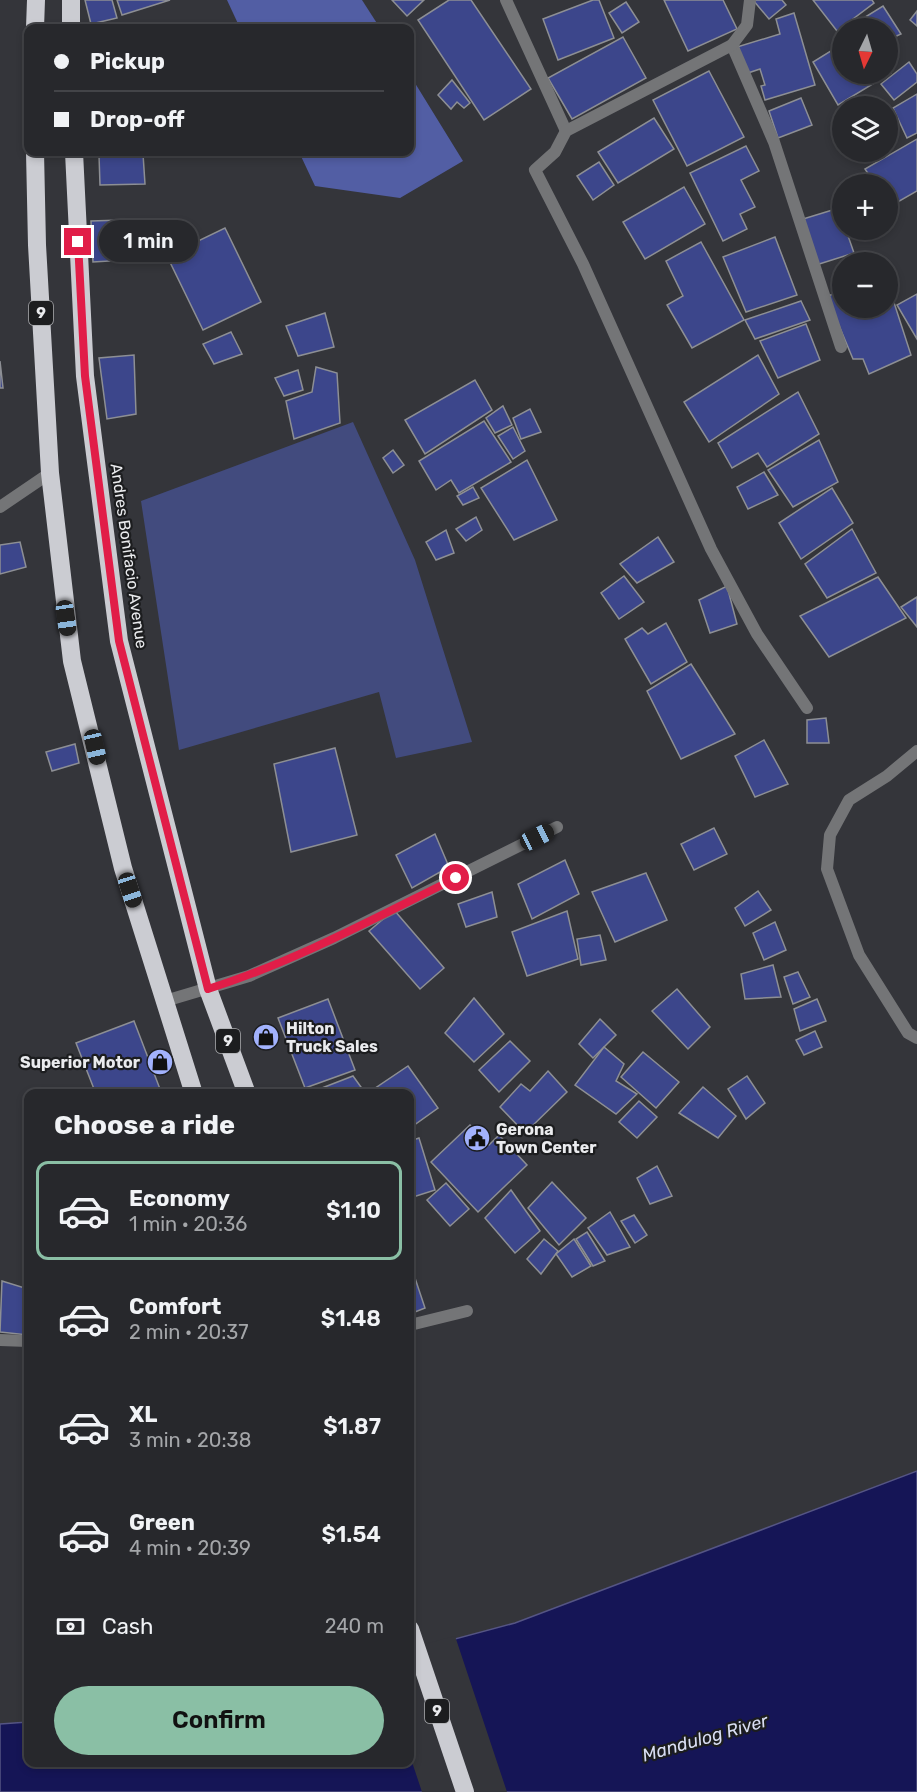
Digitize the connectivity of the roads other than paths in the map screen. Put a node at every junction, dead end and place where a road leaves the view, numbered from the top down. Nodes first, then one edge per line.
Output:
1 (36, 0) edge
2 (71, 0) edge
3 (506, 0) edge
4 (750, 0) edge
5 (35, 24) edge
6 (71, 24) edge
7 (732, 45) junction
8 (566, 130) junction
9 (35, 156) edge
10 (74, 156) edge
11 (841, 347) dead end
12 (50, 473) junction
13 (0, 507) edge
14 (807, 708) dead end
15 (917, 751) edge
16 (557, 827) dead end
17 (208, 989) junction
18 (165, 1001) junction
19 (917, 1038) edge
20 (192, 1089) edge
21 (245, 1089) edge
22 (467, 1311) dead end
23 (414, 1324) edge
24 (0, 1340) edge
25 (24, 1341) edge
26 (414, 1641) edge
27 (465, 1792) edge

1 - 5 highway
2 - 6 highway
3 - 8 street
4 - 7 street
7 - 8 street
7 - 11 street
8 - 14 street
9 - 12 highway, 9
10 - 17 highway, Andres Bonifacio Avenue / 9
12 - 13 street
12 - 18 highway, 9
15 - 19 street
16 - 17 street
17 - 18 street
17 - 21 highway, Andres Bonifacio Avenue / 9
18 - 20 highway, 9
22 - 23 street
24 - 25 street
26 - 27 highway, 9

